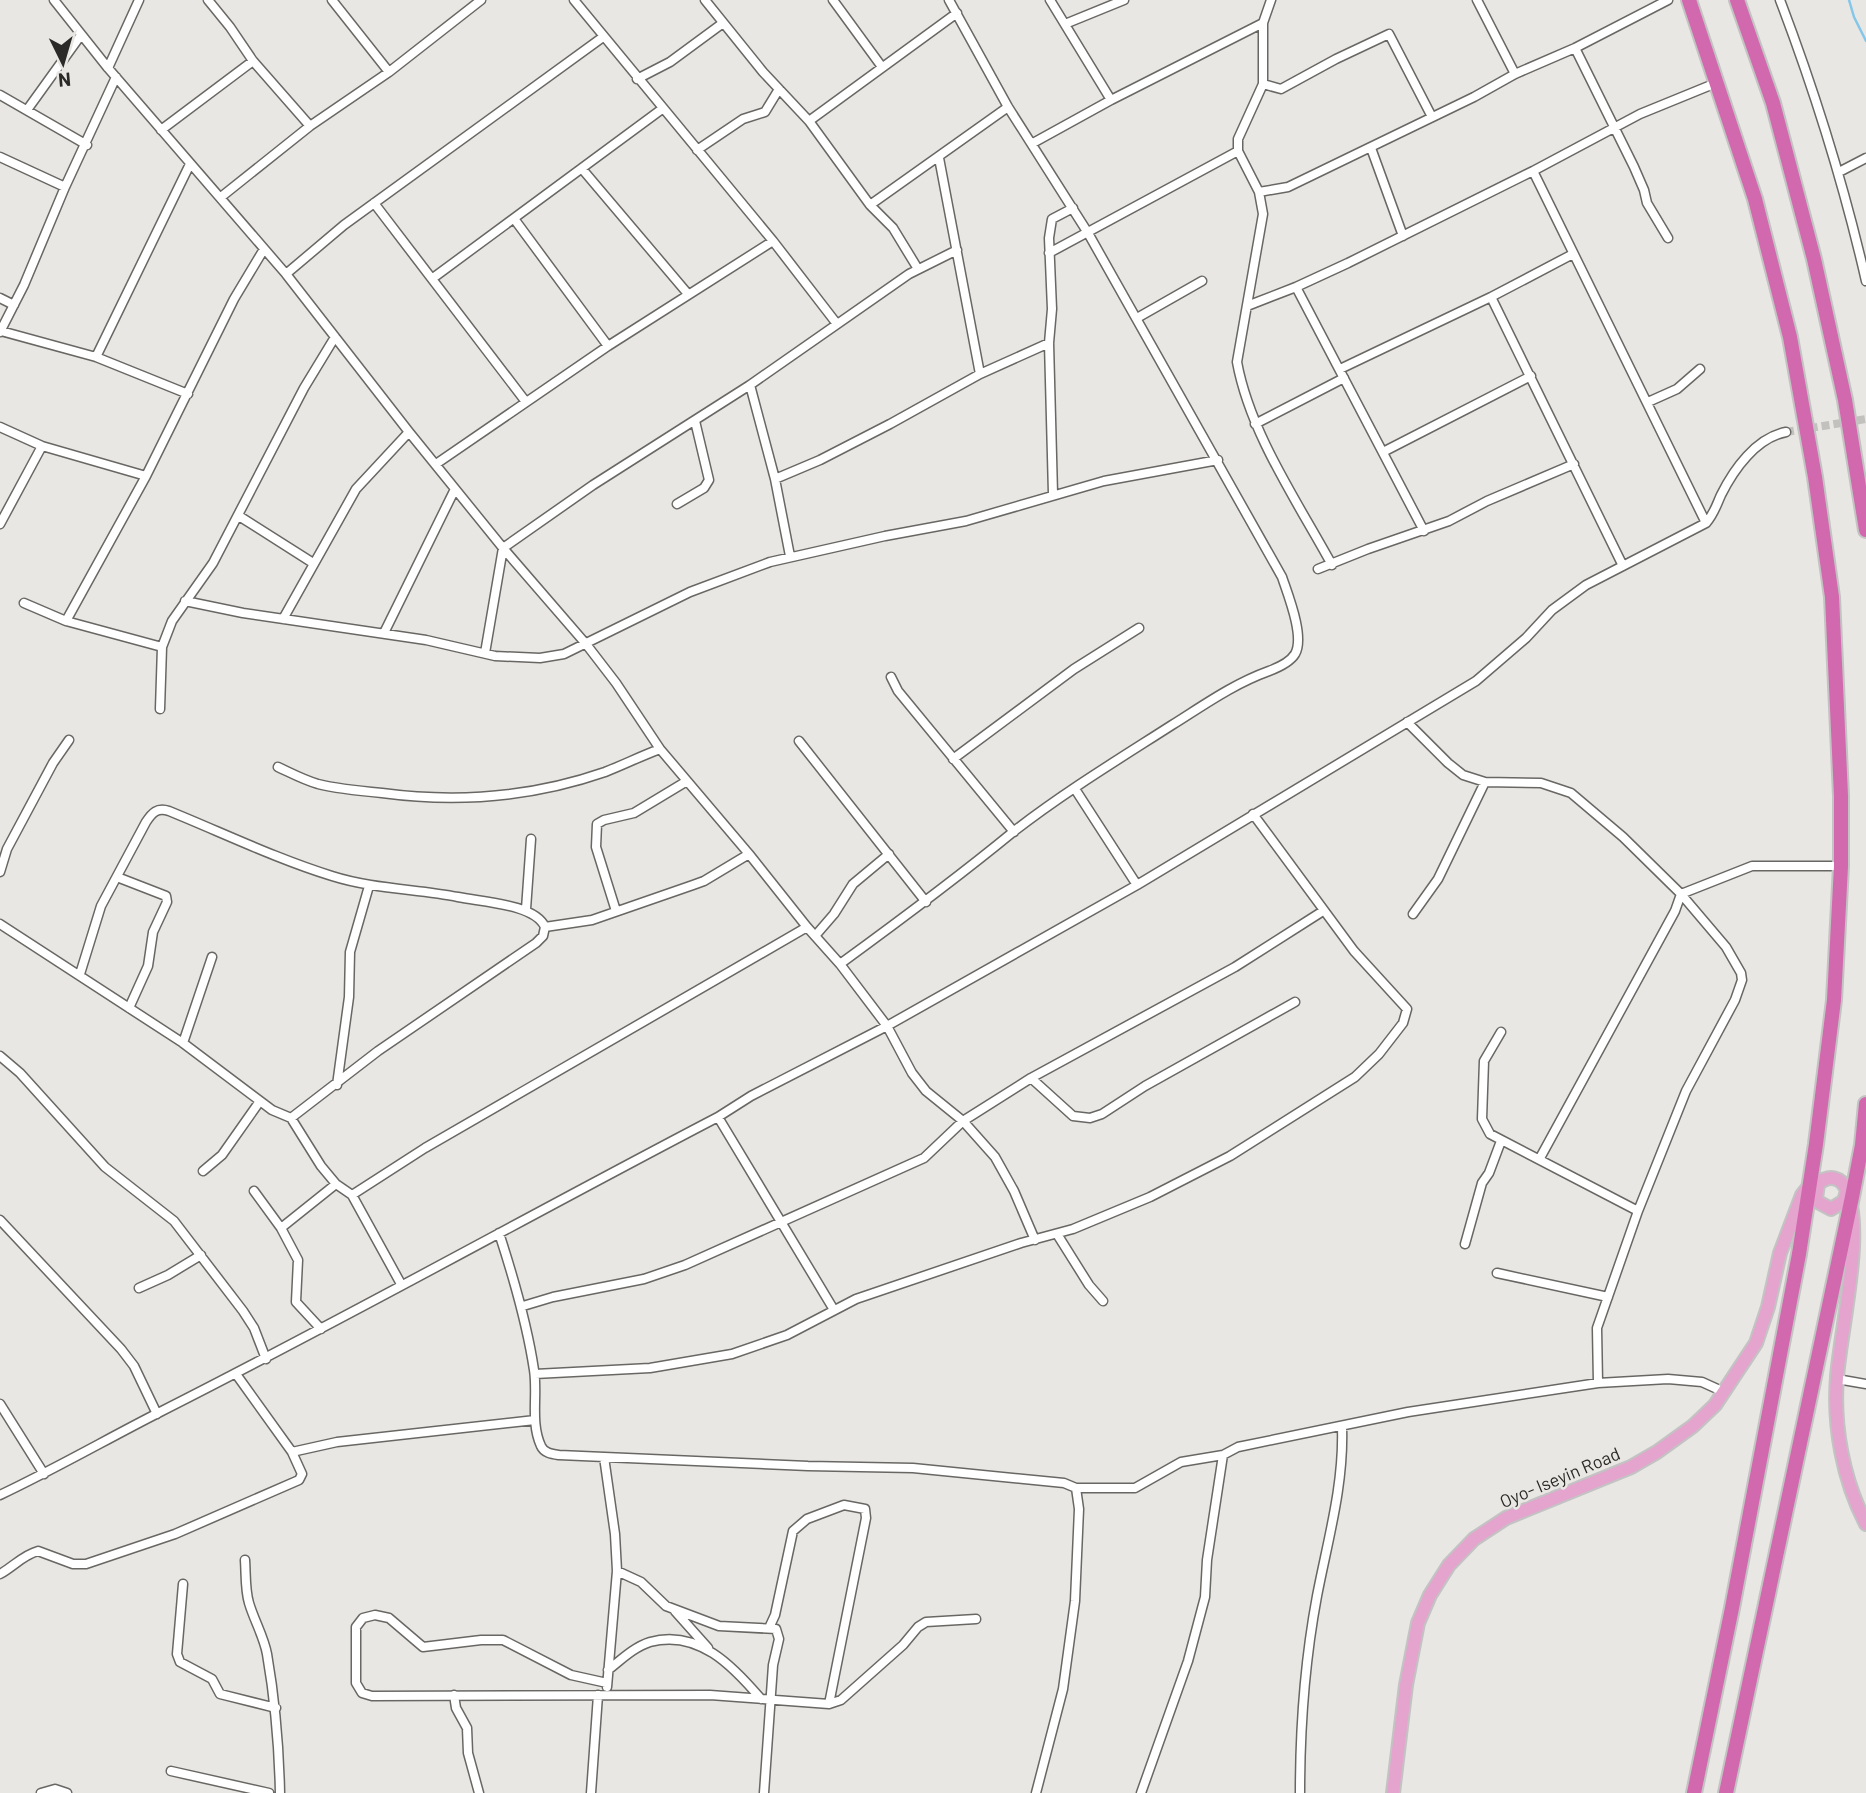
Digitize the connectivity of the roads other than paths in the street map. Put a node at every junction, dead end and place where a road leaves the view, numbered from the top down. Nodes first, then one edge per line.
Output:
1 (54, 0) edge
2 (139, 0) edge
3 (208, 0) edge
4 (332, 0) edge
5 (481, 0) edge
6 (574, 0) edge
7 (705, 0) edge
8 (833, 0) edge
9 (949, 0) edge
10 (1050, 0) edge
11 (1124, 0) edge
12 (1270, 0) edge
13 (1477, 0) edge
14 (1668, 0) edge
15 (1689, 0) edge
16 (1737, 0) edge
17 (1780, 0) edge
18 (957, 13) junction
19 (723, 23) junction
20 (1263, 23) junction
21 (1065, 24) junction
22 (81, 35) junction
23 (603, 37) junction
24 (1575, 48) junction
25 (253, 61) junction
26 (882, 67) junction
27 (108, 68) junction
28 (389, 72) junction
29 (1515, 74) junction
30 (116, 77) junction
31 (637, 79) junction
32 (1263, 83) junction
33 (1716, 83) junction
34 (779, 89) junction
35 (0, 94) edge
36 (1111, 100) junction
37 (1008, 107) junction
38 (662, 109) junction
39 (27, 110) junction
40 (1432, 117) junction
41 (809, 121) junction
42 (310, 126) junction
43 (1614, 127) junction
44 (161, 130) junction
45 (1033, 144) junction
46 (87, 145) junction
47 (1371, 148) junction
48 (697, 150) junction
49 (1238, 151) junction
50 (0, 157) edge
51 (939, 158) junction
52 (1866, 158) edge
53 (190, 164) junction
54 (583, 170) junction
55 (1533, 171) junction
56 (1839, 172) junction
57 (65, 187) junction
58 (1259, 192) junction
59 (221, 197) junction
60 (374, 203) junction
61 (870, 205) junction
62 (1073, 208) junction
63 (514, 220) junction
64 (1088, 233) junction
65 (1403, 236) junction
66 (1668, 238) dead end
67 (773, 241) junction
68 (264, 249) junction
69 (957, 250) junction
70 (1049, 253) junction
71 (1573, 254) junction
72 (1860, 256) junction
73 (918, 269) junction
74 (1866, 271) edge
75 (286, 274) junction
76 (433, 278) junction
77 (1202, 281) dead end
78 (1866, 281) edge
79 (1296, 287) junction
80 (688, 294) junction
81 (0, 298) edge
82 (1491, 298) junction
83 (14, 305) junction
84 (1247, 306) junction
85 (1137, 318) junction
86 (837, 324) junction
87 (0, 332) edge
88 (335, 337) junction
89 (1049, 342) junction
90 (608, 346) junction
91 (96, 357) junction
92 (1340, 369) junction
93 (1700, 369) dead end
94 (979, 374) junction
95 (1531, 376) junction
96 (1344, 378) junction
97 (750, 385) junction
98 (188, 394) junction
99 (526, 402) junction
100 (1648, 402) junction
101 (695, 421) junction
102 (1255, 424) junction
103 (0, 427) edge
104 (408, 432) junction
105 (1786, 432) tunnel mouth
106 (42, 446) junction
107 (1383, 452) junction
108 (1218, 460) junction
109 (436, 464) junction
110 (1574, 464) junction
111 (146, 476) junction
112 (775, 479) junction
113 (455, 489) junction
114 (1053, 494) junction
115 (677, 504) dead end
116 (239, 516) junction
117 (1706, 523) junction
118 (0, 524) edge
119 (1866, 530) edge
120 (1424, 531) junction
121 (503, 548) junction
122 (790, 556) junction
123 (313, 563) junction
124 (1332, 565) junction
125 (1623, 566) junction
126 (1318, 569) dead end
127 (185, 601) junction
128 (24, 603) dead end
129 (283, 619) junction
130 (66, 621) junction
131 (1139, 628) dead end
132 (384, 633) junction
133 (586, 645) junction
134 (162, 647) junction
135 (485, 653) junction
136 (891, 677) dead end
137 (160, 709) dead end
138 (1407, 722) junction
139 (69, 740) dead end
140 (799, 741) dead end
141 (660, 749) junction
142 (953, 759) junction
143 (278, 767) dead end
144 (687, 781) junction
145 (1485, 782) junction
146 (1075, 789) junction
147 (1253, 814) junction
148 (1014, 832) junction
149 (531, 839) dead end
150 (889, 853) junction
151 (749, 854) junction
152 (1841, 866) junction
153 (0, 872) edge
154 (117, 877) junction
155 (369, 886) junction
156 (1138, 886) junction
157 (1681, 894) junction
158 (926, 902) junction
159 (526, 909) junction
160 (616, 911) junction
161 (1323, 911) junction
162 (1413, 914) dead end
163 (0, 924) edge
164 (545, 927) junction
165 (807, 928) junction
166 (816, 936) junction
167 (212, 957) dead end
168 (840, 964) junction
169 (80, 974) junction
170 (1295, 1002) dead end
171 (129, 1008) junction
172 (887, 1026) junction
173 (1501, 1032) dead end
174 (183, 1043) junction
175 (0, 1056) edge
176 (1031, 1077) junction
177 (337, 1085) junction
178 (260, 1101) junction
179 (1866, 1104) edge
180 (718, 1117) junction
181 (291, 1118) junction
182 (963, 1121) junction
183 (1501, 1141) junction
184 (1540, 1158) junction
185 (203, 1171) dead end
186 (336, 1184) junction
187 (254, 1191) dead end
188 (1817, 1192) junction
189 (352, 1195) junction
190 (1845, 1201) junction
191 (1805, 1210) junction
192 (1638, 1211) junction
193 (1792, 1219) junction
194 (0, 1220) edge
195 (782, 1220) junction
196 (281, 1228) junction
197 (499, 1233) junction
198 (1057, 1234) junction
199 (1855, 1237) junction
200 (1035, 1240) junction
201 (1465, 1244) dead end
202 (201, 1255) junction
203 (1497, 1273) dead end
204 (401, 1284) junction
205 (139, 1288) dead end
206 (1608, 1297) junction
207 (1103, 1301) dead end
208 (523, 1306) junction
209 (834, 1310) junction
210 (321, 1329) junction
211 (267, 1359) junction
212 (236, 1374) junction
213 (535, 1374) junction
214 (1837, 1379) junction
215 (1598, 1383) junction
216 (1866, 1384) edge
217 (1724, 1392) junction
218 (0, 1404) edge
219 (157, 1414) junction
220 (535, 1420) junction
221 (1342, 1427) junction
222 (292, 1452) junction
223 (1223, 1455) junction
224 (604, 1457) junction
225 (44, 1474) junction
226 (1076, 1488) junction
227 (0, 1494) edge
228 (1866, 1524) edge
229 (244, 1560) dead end
230 (617, 1570) junction
231 (0, 1574) edge
232 (183, 1584) dead end
233 (673, 1608) junction
234 (976, 1619) dead end
235 (769, 1628) junction
236 (711, 1652) junction
237 (608, 1670) junction
238 (607, 1683) junction
239 (454, 1695) junction
240 (602, 1695) junction
241 (761, 1699) junction
242 (771, 1700) junction
243 (829, 1704) junction
244 (276, 1708) junction
245 (171, 1771) dead end
246 (41, 1793) edge
247 (66, 1793) edge
248 (269, 1793) edge
249 (280, 1793) edge
250 (479, 1793) edge
251 (591, 1793) edge
252 (764, 1793) edge
253 (1036, 1793) edge
254 (1141, 1793) edge
255 (1300, 1793) edge
256 (1393, 1793) edge
257 (1694, 1793) edge
258 (1726, 1793) edge

1 - 22 street
2 - 27 street
3 - 25 street
4 - 28 street
5 - 28 street
6 - 23 street
7 - 19 street
8 - 26 street
9 - 18 street
10 - 21 street
11 - 21 street
12 - 20 street
13 - 29 street
14 - 24 street
15 - 33 highway
16 - 119 highway
17 - 56 street
18 - 26 street
18 - 37 street
19 - 31 street
19 - 34 street
20 - 32 street
20 - 36 street
21 - 36 street
22 - 27 street
22 - 39 street
23 - 31 street
23 - 60 street
24 - 29 street
24 - 43 street
25 - 42 street
25 - 44 street
26 - 41 street
27 - 30 street
28 - 42 street
29 - 40 street
30 - 44 street
30 - 46 street
31 - 38 street
32 - 40 street
32 - 49 street
33 - 43 street
33 - 152 highway
34 - 41 street
34 - 48 street
35 - 39 street
36 - 45 street
37 - 45 street
37 - 51 street
38 - 48 street
38 - 54 street
39 - 46 street
40 - 47 street
41 - 61 street
42 - 59 street
43 - 55 street
43 - 66 street
44 - 53 street
45 - 62 street
46 - 57 street
47 - 58 street
47 - 65 street
48 - 67 street
49 - 58 street
49 - 64 street
50 - 57 street
51 - 61 street
51 - 69 street
52 - 56 street
53 - 59 street
53 - 91 street
54 - 63 street
54 - 80 street
55 - 65 street
55 - 71 street
56 - 72 street
57 - 83 street
58 - 84 street
59 - 68 street
60 - 75 street
60 - 76 street
61 - 73 street
62 - 64 street
62 - 70 street
63 - 76 street
63 - 90 street
64 - 70 street
64 - 85 street
65 - 79 street
67 - 80 street
67 - 86 street
68 - 75 street
68 - 98 street
69 - 73 street
69 - 94 street
70 - 89 street
71 - 82 street
71 - 100 street
72 - 74 street
72 - 78 street
73 - 86 street
75 - 88 street
76 - 99 street
77 - 85 street
79 - 84 street
79 - 92 street
80 - 90 street
81 - 83 street
82 - 92 street
82 - 95 street
83 - 87 street
84 - 102 street
85 - 108 street
86 - 97 street
87 - 91 street
88 - 104 street
88 - 116 street
89 - 94 street
89 - 114 street
90 - 99 street
91 - 98 street
92 - 96 street
93 - 100 street
94 - 112 street
95 - 107 street
95 - 110 street
96 - 102 street
96 - 107 street
97 - 101 street
97 - 112 street
98 - 111 street
99 - 109 street
100 - 117 street
101 - 115 street
101 - 121 street
102 - 124 street
103 - 106 street
104 - 109 street
104 - 123 street
105 - 117 street
106 - 111 street
106 - 118 street
107 - 120 street
108 - 114 street
108 - 146 street
109 - 113 street
110 - 120 street
110 - 125 street
111 - 130 street
112 - 122 street
113 - 121 street
113 - 132 street
114 - 122 street
116 - 123 street
116 - 127 street
117 - 125 street
120 - 124 street
121 - 133 street
121 - 135 street
122 - 133 street
123 - 129 street
124 - 126 street
125 - 138 street
127 - 129 street
127 - 134 street
128 - 130 street
129 - 132 street
130 - 134 street
131 - 142 street
132 - 135 street
133 - 135 street
133 - 141 street
134 - 137 street
136 - 142 street
138 - 145 street
138 - 147 street
139 - 153 street
140 - 150 street
141 - 143 street
141 - 144 street
142 - 148 street
144 - 151 street
144 - 160 street
145 - 157 street
145 - 162 street
146 - 148 street
146 - 156 street
147 - 156 street
147 - 161 street
148 - 158 street
149 - 159 street
150 - 158 street
150 - 166 street
151 - 160 street
151 - 165 street
152 - 157 street
152 - 188 highway
154 - 155 street
154 - 169 street
154 - 171 street
155 - 159 street
155 - 177 street
156 - 172 street
157 - 184 street
157 - 192 street
158 - 168 street
159 - 164 street
160 - 164 street
161 - 176 street
161 - 198 street
163 - 169 street
164 - 177 street
165 - 166 street
165 - 189 street
166 - 168 street
167 - 174 street
168 - 172 street
169 - 171 street
170 - 176 street
171 - 174 street
172 - 180 street
172 - 182 street
173 - 183 street
174 - 178 street
175 - 202 street
176 - 182 street
177 - 181 street
178 - 181 street
178 - 185 street
179 - 190 highway
180 - 195 street
180 - 197 street
181 - 186 street
182 - 195 street
182 - 200 street
183 - 184 street
183 - 201 street
184 - 192 street
186 - 189 street
186 - 196 street
187 - 196 street
188 - 190 main road
188 - 190 main road
188 - 191 highway
188 - 191 main road
188 - 193 main road, Oyo- Iseyin Road
189 - 204 street
190 - 199 main road
190 - 199 main road
190 - 258 highway
191 - 193 main road
191 - 257 highway
192 - 206 street
193 - 217 main road, Oyo- Iseyin Road
194 - 219 street
195 - 208 street
195 - 209 street
196 - 210 street
197 - 204 street
197 - 208 street
198 - 200 street
198 - 207 street
199 - 214 main road
200 - 209 street
202 - 205 street
202 - 211 street
203 - 206 street
204 - 210 street
206 - 215 street
208 - 213 street
209 - 213 street
210 - 211 street
211 - 212 street
212 - 219 street
212 - 222 street
213 - 220 street
214 - 216 street
214 - 228 main road
215 - 217 street
215 - 221 street
217 - 256 main road, Oyo- Iseyin Road
218 - 225 street
219 - 225 street
220 - 222 street
220 - 224 street
221 - 223 street
221 - 255 street
222 - 231 street
223 - 226 street
223 - 254 street
224 - 226 street
224 - 230 street
225 - 227 street
226 - 253 street
229 - 244 street
230 - 233 street
230 - 237 street
232 - 244 street
233 - 235 street
233 - 236 street
234 - 243 street
235 - 242 street
235 - 243 street
236 - 237 street
236 - 241 street
237 - 238 street
238 - 239 street
238 - 240 street
239 - 240 street
239 - 250 street
240 - 241 street
240 - 251 street
241 - 242 street
242 - 243 street
242 - 252 street
244 - 249 street
245 - 248 street
246 - 247 street

